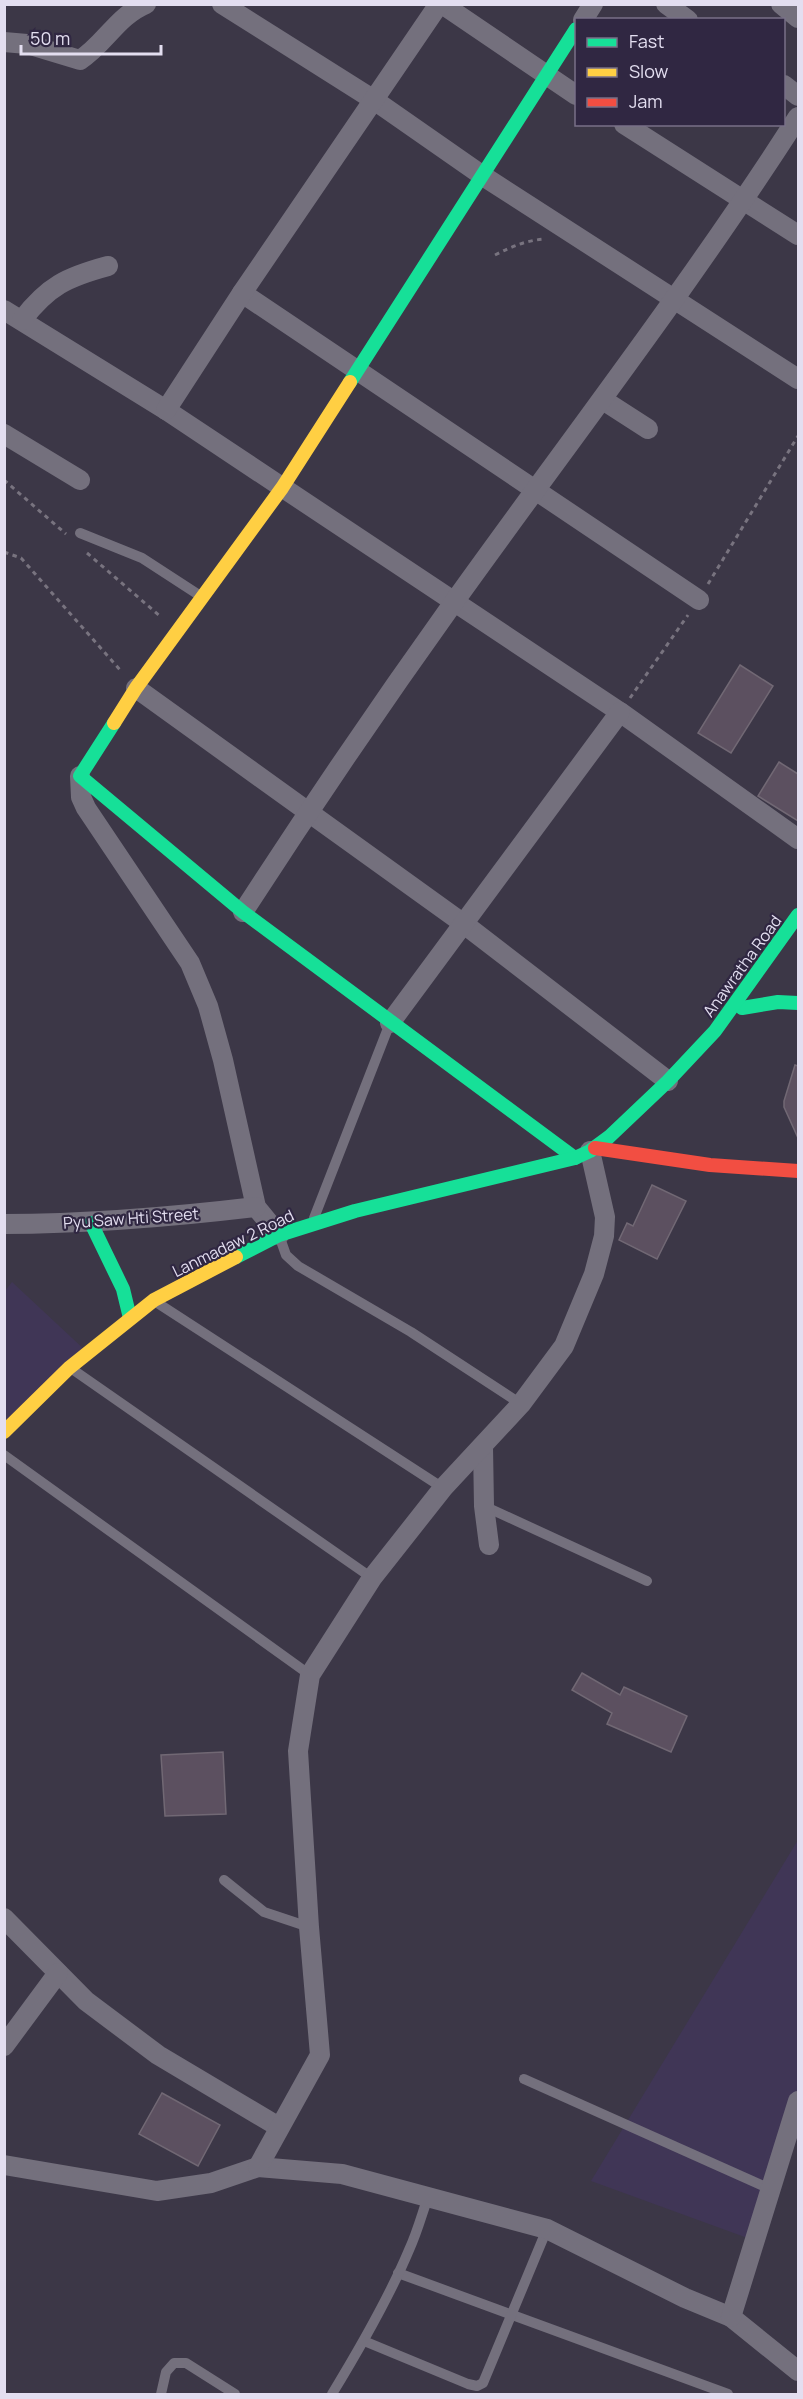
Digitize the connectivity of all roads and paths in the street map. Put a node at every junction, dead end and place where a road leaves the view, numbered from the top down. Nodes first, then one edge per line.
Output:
1 (146, 4) edge
2 (222, 4) edge
3 (440, 4) edge
4 (593, 4) edge
5 (666, 4) edge
6 (781, 4) edge
7 (584, 18) edge
8 (685, 18) edge
9 (798, 18) edge
10 (575, 30) edge
11 (4, 42) edge
12 (545, 75) junction
13 (785, 86) edge
14 (575, 94) edge
15 (798, 96) edge
16 (374, 100) junction
17 (798, 117) edge
18 (627, 126) edge
19 (483, 176) junction
20 (745, 201) junction
21 (798, 234) edge
22 (553, 239) dead end
23 (495, 255) dead end
24 (108, 266) dead end
25 (242, 293) junction
26 (676, 300) junction
27 (4, 310) edge
28 (22, 320) junction
29 (357, 370) junction
30 (798, 379) edge
31 (603, 400) junction
32 (166, 410) junction
33 (648, 429) dead end
34 (4, 434) edge
35 (798, 436) edge
36 (4, 480) edge
37 (80, 480) dead end
38 (282, 488) junction
39 (536, 490) junction
40 (77, 537) joint
41 (82, 548) dead end
42 (4, 552) edge
43 (202, 597) junction
44 (699, 600) junction
45 (454, 602) junction
46 (177, 631) junction
47 (136, 688) junction
48 (621, 712) junction
49 (80, 776) junction
50 (308, 812) junction
51 (798, 839) edge
52 (243, 912) junction
53 (798, 915) edge
54 (464, 924) junction
55 (762, 988) dead end
56 (798, 1003) edge
57 (742, 1008) junction
58 (390, 1023) junction
59 (715, 1030) junction
60 (668, 1081) junction
61 (587, 1152) junction
62 (798, 1170) edge
63 (256, 1207) junction
64 (91, 1223) junction
65 (313, 1223) junction
66 (4, 1224) edge
67 (279, 1235) junction
68 (154, 1300) junction
69 (130, 1318) junction
70 (69, 1368) junction
71 (521, 1404) junction
72 (4, 1432) edge
73 (483, 1447) junction
74 (4, 1455) edge
75 (443, 1488) junction
76 (484, 1506) junction
77 (489, 1545) dead end
78 (372, 1578) junction
79 (647, 1581) dead end
80 (310, 1675) junction
81 (224, 1880) dead end
82 (4, 1918) edge
83 (309, 1927) junction
84 (58, 1972) junction
85 (4, 2046) edge
86 (524, 2079) dead end
87 (798, 2101) edge
88 (279, 2127) junction
89 (4, 2165) edge
90 (258, 2167) junction
91 (770, 2189) junction
92 (428, 2197) junction
93 (547, 2229) junction
94 (398, 2273) junction
95 (510, 2314) junction
96 (731, 2317) junction
97 (364, 2341) junction
98 (798, 2371) edge
99 (161, 2394) edge
100 (235, 2394) edge
101 (332, 2394) edge
102 (728, 2394) edge

1 - 11 street
2 - 16 street
3 - 12 street
3 - 16 street
4 - 7 street
5 - 8 street
6 - 9 street
10 - 12 main road
12 - 14 street
12 - 19 main road
13 - 15 street
16 - 19 street
16 - 25 street
17 - 20 street
18 - 20 street
19 - 26 street
19 - 29 main road
20 - 21 street
20 - 26 street
22 - 23 path
24 - 28 street
25 - 29 street
25 - 32 street
26 - 30 street
26 - 31 street
27 - 28 street
28 - 32 street
29 - 38 main road
29 - 39 street
31 - 33 street
31 - 39 street
32 - 38 street
34 - 37 street
35 - 44 path
36 - 40 path
38 - 43 main road
38 - 45 street
39 - 44 street
39 - 45 street
40 - 43 lane
41 - 46 path
42 - 47 path
43 - 46 main road
44 - 48 path
45 - 48 street
45 - 50 street
46 - 47 main road
47 - 49 main road
47 - 50 street
48 - 51 street
48 - 54 street
49 - 52 main road
49 - 63 street
50 - 52 street
50 - 54 street
52 - 58 main road
53 - 59 main road, Anawratha Road
54 - 58 street
54 - 60 street
55 - 57 main road, Anawratha Road
56 - 57 main road
57 - 59 main road, Anawratha Road
58 - 61 main road
58 - 65 lane
59 - 60 main road
60 - 61 main road
61 - 62 main road
61 - 65 main road, Lanmadaw 2 Road
61 - 71 street
63 - 64 street, Pyu Saw Hti Street
63 - 67 street
64 - 66 street, Pyu Saw Hti Street
64 - 69 main road
65 - 67 main road, Lanmadaw 2 Road
67 - 68 main road, Lanmadaw 2 Road
67 - 71 lane
68 - 69 main road, Lanmadaw 2 Road
68 - 75 lane
69 - 70 main road, Lanmadaw 2 Road
70 - 72 main road, Lanmadaw 2 Road
70 - 78 lane
71 - 73 street
73 - 75 street
73 - 76 street
74 - 80 lane
75 - 78 street
76 - 77 street
76 - 79 lane
78 - 80 street
80 - 83 street
81 - 83 lane
82 - 84 street
83 - 88 street
84 - 85 street
84 - 88 street
86 - 91 lane
87 - 91 street
88 - 90 street
89 - 90 street
90 - 92 street
91 - 96 street
92 - 93 street
92 - 94 lane
93 - 95 lane
93 - 96 street
94 - 95 lane
94 - 97 lane
95 - 97 lane
95 - 102 lane
96 - 98 street
97 - 101 lane
99 - 100 lane

